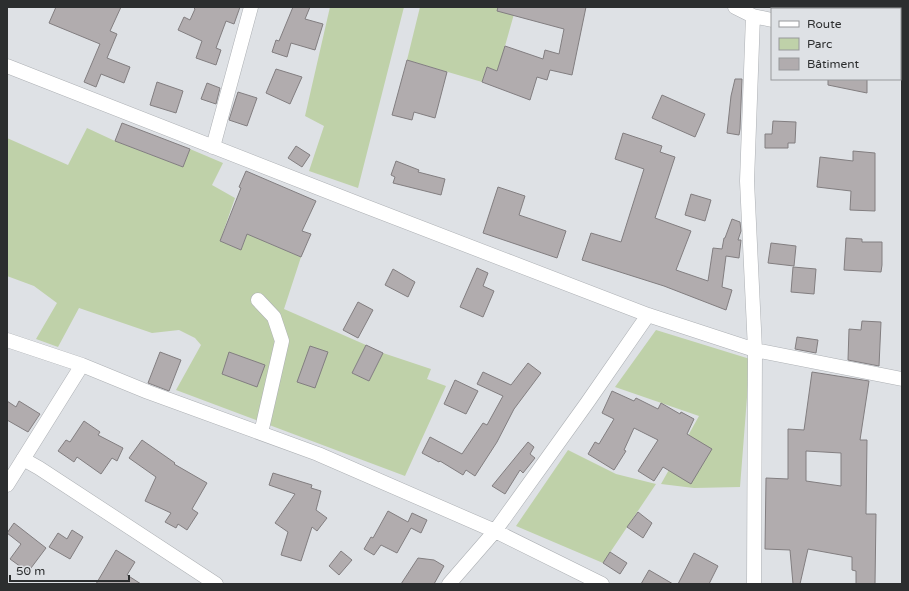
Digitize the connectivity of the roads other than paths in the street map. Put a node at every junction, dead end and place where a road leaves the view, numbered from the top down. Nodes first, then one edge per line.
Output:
1 (251, 7) edge
2 (735, 7) edge
3 (753, 16) junction
4 (771, 20) edge
5 (7, 66) edge
6 (213, 147) junction
7 (258, 300) dead end
8 (648, 315) junction
9 (7, 340) edge
10 (755, 350) junction
11 (82, 365) junction
12 (902, 379) edge
13 (261, 433) junction
14 (23, 459) junction
15 (7, 485) edge
16 (494, 530) junction
17 (216, 584) edge
18 (449, 584) edge
19 (602, 584) edge
20 (754, 584) edge

1 - 6 street
2 - 3 street
3 - 4 street
3 - 10 street
5 - 6 street
6 - 8 street
7 - 13 street
8 - 10 street
8 - 16 street
9 - 11 street
10 - 12 street
10 - 20 street
11 - 13 street
11 - 14 street
13 - 16 street
14 - 15 street
14 - 17 street
16 - 18 street
16 - 19 street

